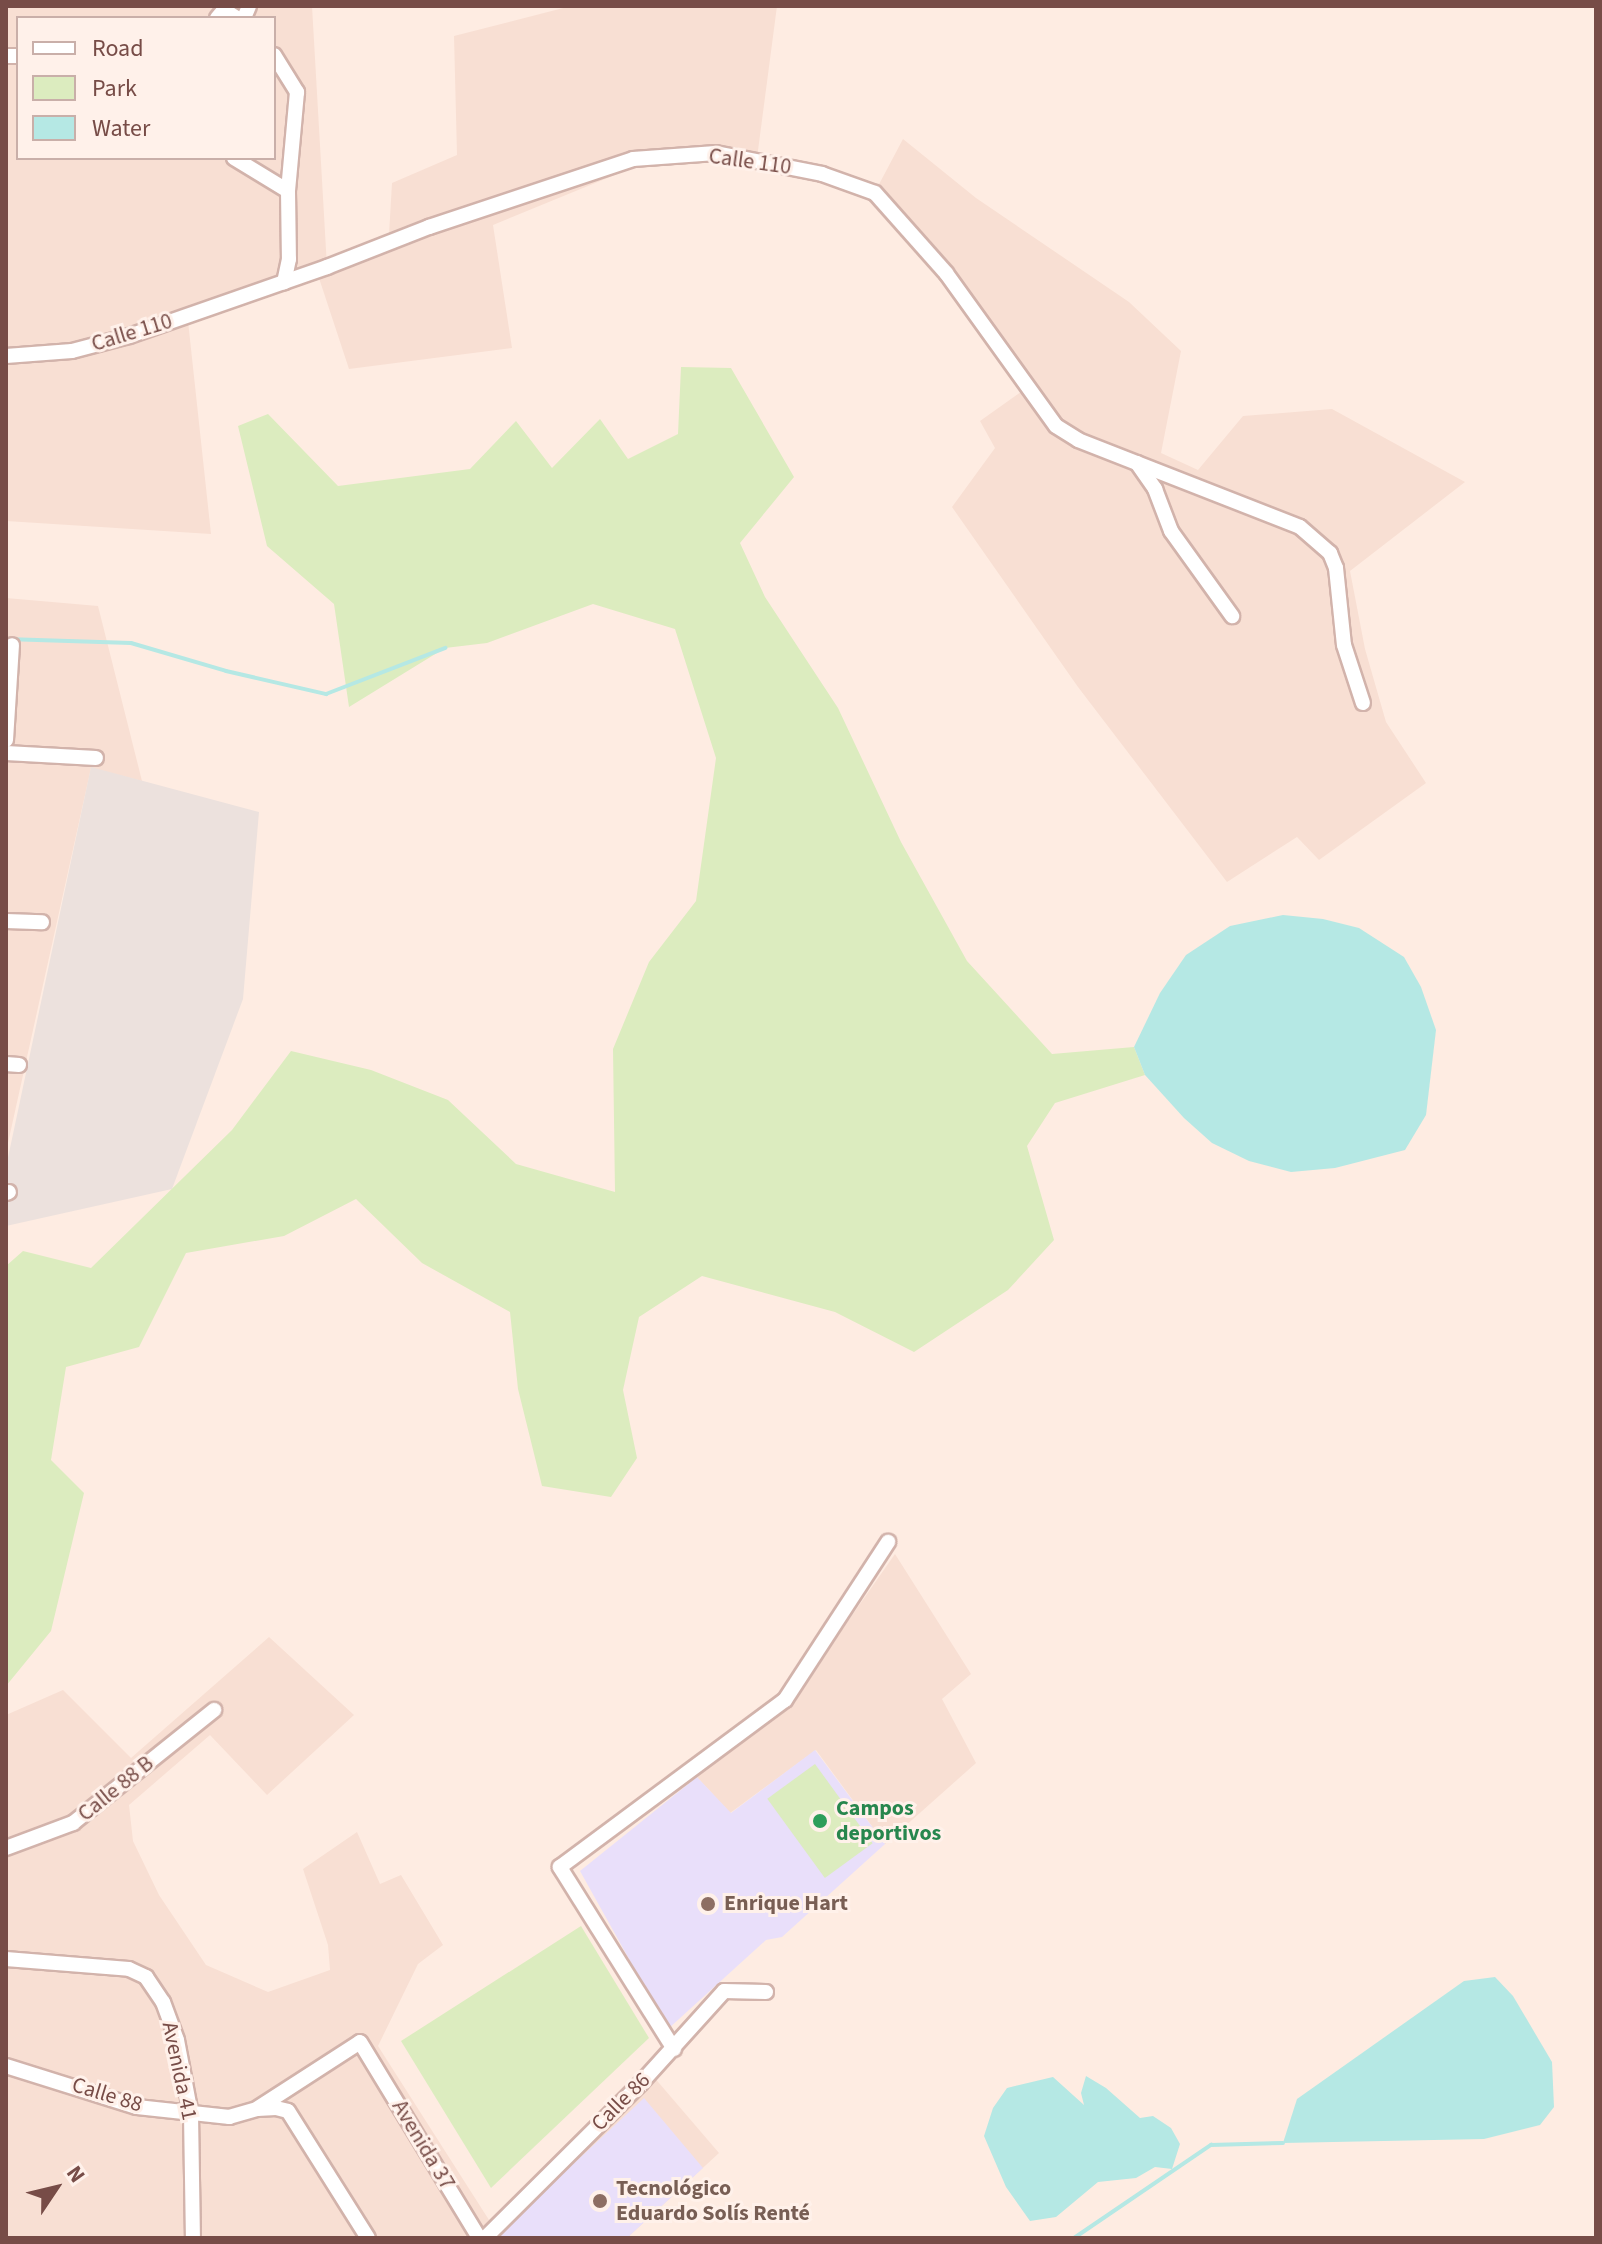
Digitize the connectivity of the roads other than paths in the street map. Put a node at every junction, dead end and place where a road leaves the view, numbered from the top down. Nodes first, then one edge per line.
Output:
1 (276, 58) edge
2 (237, 160) edge
3 (288, 191) junction
4 (284, 282) junction
5 (6, 356) edge
6 (1137, 462) junction
7 (1232, 616) dead end
8 (12, 645) dead end
9 (1363, 703) dead end
10 (6, 740) edge
11 (6, 753) edge
12 (96, 758) dead end
13 (6, 921) edge
14 (42, 922) dead end
15 (888, 1542) dead end
16 (214, 1710) dead end
17 (6, 1848) edge
18 (6, 1959) edge
19 (766, 1992) dead end
20 (674, 2049) junction
21 (367, 2051) joint
22 (6, 2066) edge
23 (257, 2109) junction
24 (191, 2114) junction
25 (193, 2238) edge
26 (368, 2238) edge
27 (482, 2238) edge

1 - 3 street
2 - 3 street
3 - 4 street
4 - 5 street, Calle 110
4 - 6 street, Calle 110
6 - 7 street
6 - 9 street, Calle 110
8 - 10 street
11 - 12 street
13 - 14 street
15 - 20 street
16 - 17 street, Calle 88 B
18 - 24 street, Avenida 41
19 - 20 street, Calle 86
20 - 27 street, Calle 86
21 - 23 street, Calle 88
21 - 27 street, Avenida 37
22 - 24 street, Calle 88
23 - 24 street, Calle 88
23 - 26 street, Calle 88
24 - 25 street, Avenida 41

